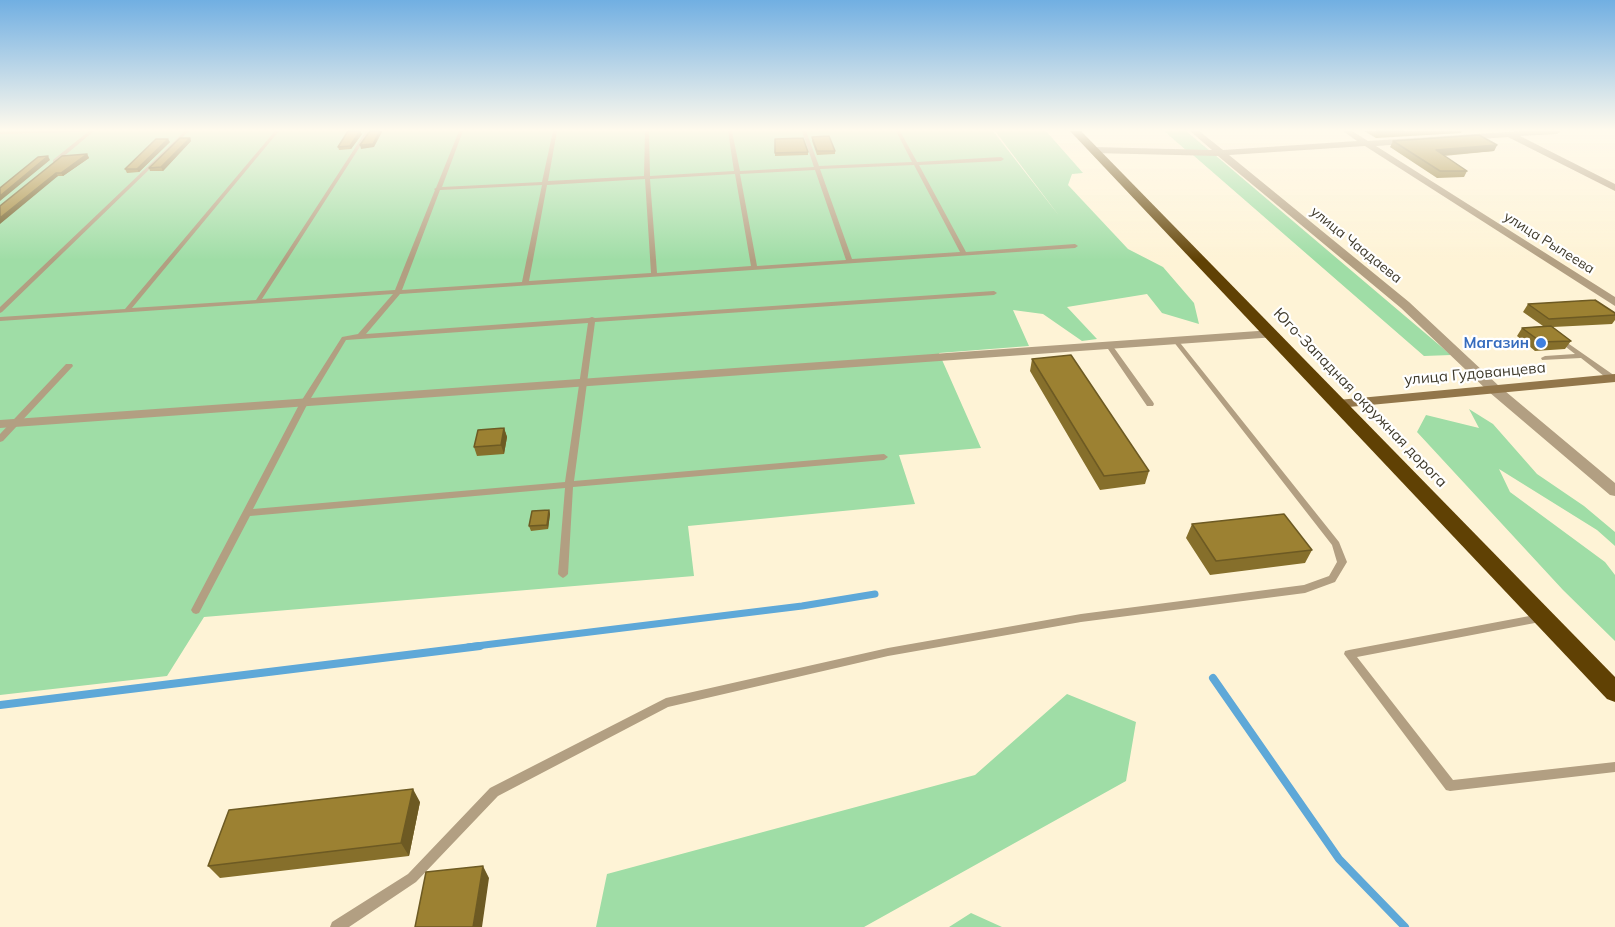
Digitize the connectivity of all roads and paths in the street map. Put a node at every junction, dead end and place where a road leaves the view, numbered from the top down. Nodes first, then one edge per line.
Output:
1 (142, 174) edge
2 (241, 174) edge
3 (340, 174) edge
4 (443, 174) edge
5 (546, 174) edge
6 (696, 174) edge
7 (737, 174) edge
8 (819, 174) edge
9 (923, 174) edge
10 (1117, 174) edge
11 (1247, 174) edge
12 (1415, 174) edge
13 (1589, 174) edge
14 (647, 177) junction
15 (544, 183) junction
16 (1615, 188) edge
17 (437, 189) junction
18 (1075, 246) dead end
19 (964, 253) junction
20 (850, 261) junction
21 (754, 267) junction
22 (654, 274) junction
23 (525, 283) junction
24 (398, 292) junction
25 (994, 293) dead end
26 (258, 302) junction
27 (1615, 302) edge
28 (127, 310) junction
29 (0, 311) edge
30 (0, 319) edge
31 (592, 319) junction
32 (1272, 334) junction
33 (1554, 335) edge
34 (360, 336) junction
35 (1175, 340) junction
36 (1110, 346) junction
37 (1582, 356) junction
38 (1545, 357) dead end
39 (69, 366) dead end
40 (1613, 378) edge
41 (584, 384) junction
42 (1494, 389) junction
43 (304, 403) junction
44 (1150, 404) dead end
45 (1338, 404) junction
46 (7, 424) edge
47 (0, 439) edge
48 (884, 457) dead end
49 (569, 485) junction
50 (1615, 491) edge
51 (247, 513) junction
52 (563, 574) dead end
53 (196, 610) dead end
54 (1544, 617) junction
55 (1615, 693) edge
56 (1615, 767) edge
57 (338, 927) edge

1 - 29 lane
2 - 28 lane
3 - 26 lane
4 - 17 lane
5 - 15 lane
6 - 14 lane
7 - 21 lane
8 - 20 lane
9 - 19 lane
10 - 32 highway, Юго-Западная окружная дорога
11 - 42 street, улица Чаадаева
12 - 27 street, улица Рылеева
13 - 16 street
14 - 15 lane
14 - 22 lane
15 - 17 lane
15 - 23 lane
17 - 24 lane
18 - 19 lane
19 - 20 lane
20 - 21 lane
21 - 22 lane
22 - 23 lane
23 - 24 lane
24 - 26 lane
24 - 34 lane
25 - 31 lane
26 - 28 lane
28 - 30 lane
31 - 34 lane
31 - 41 lane
32 - 35 street
32 - 45 highway, Юго-Западная окружная дорога
33 - 37 lane
34 - 43 lane
35 - 36 street
35 - 57 lane
36 - 41 street
36 - 44 lane
37 - 38 lane
37 - 40 lane
39 - 46 lane
40 - 42 street, улица Гудованцева
41 - 43 street
41 - 49 lane
42 - 45 street, улица Гудованцева
42 - 50 street, улица Чаадаева
43 - 46 street
43 - 51 lane
45 - 54 highway, Юго-Западная окружная дорога
46 - 47 lane
48 - 49 lane
49 - 51 lane
49 - 52 lane
51 - 53 lane
54 - 55 highway, Юго-Западная окружная дорога
54 - 56 lane

